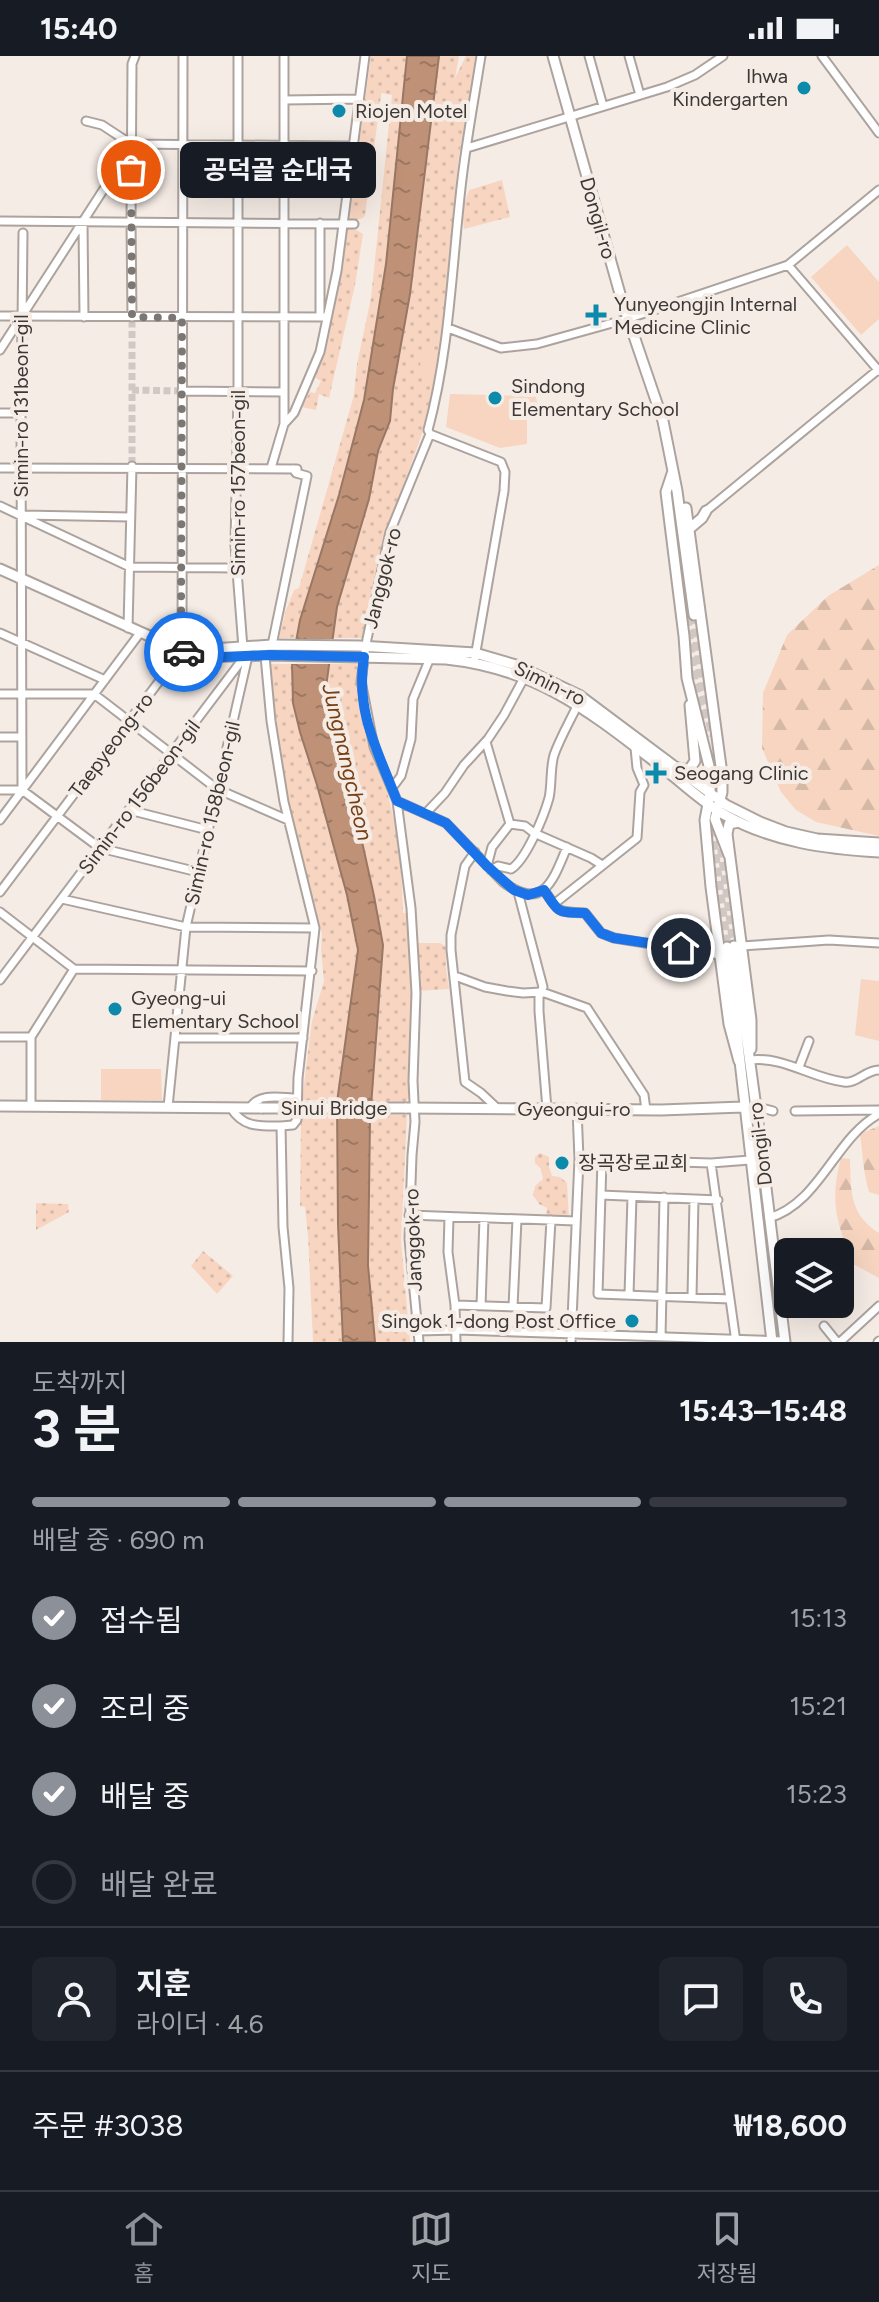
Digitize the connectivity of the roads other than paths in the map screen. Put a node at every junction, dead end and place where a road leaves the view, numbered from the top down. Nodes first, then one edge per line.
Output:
1 (135, 56) edge
2 (183, 56) edge
3 (238, 56) edge
4 (284, 56) edge
5 (365, 56) edge
6 (481, 56) edge
7 (553, 56) edge
8 (589, 56) edge
9 (723, 56) edge
10 (822, 56) edge
11 (630, 57) edge
12 (640, 95) junction
13 (359, 99) junction
14 (284, 100) junction
15 (603, 106) junction
16 (570, 116) junction
17 (86, 121) dead end
18 (879, 133) edge
19 (131, 144) junction
20 (183, 146) junction
21 (238, 146) junction
22 (284, 146) junction
23 (352, 146) junction
24 (467, 148) junction
25 (348, 184) junction
26 (284, 185) junction
27 (879, 190) edge
28 (0, 221) edge
29 (83, 222) junction
30 (131, 222) junction
31 (183, 222) junction
32 (237, 223) junction
33 (284, 223) junction
34 (320, 223) junction
35 (343, 223) junction
36 (354, 224) dead end
37 (23, 233) dead end
38 (788, 265) junction
39 (0, 316) edge
40 (22, 316) junction
41 (84, 317) junction
42 (132, 317) junction
43 (237, 317) junction
44 (284, 317) junction
45 (324, 317) junction
46 (182, 318) junction
47 (627, 319) junction
48 (448, 328) junction
49 (0, 350) edge
50 (879, 370) edge
51 (182, 391) junction
52 (238, 392) junction
53 (284, 392) junction
54 (0, 413) edge
55 (21, 413) junction
56 (284, 424) junction
57 (430, 434) junction
58 (132, 466) junction
59 (0, 468) edge
60 (21, 468) junction
61 (182, 468) junction
62 (236, 468) junction
63 (271, 468) junction
64 (673, 471) junction
65 (0, 506) edge
66 (686, 508) junction
67 (706, 511) junction
68 (21, 515) junction
69 (130, 517) junction
70 (689, 529) junction
71 (130, 567) junction
72 (182, 568) junction
73 (237, 568) junction
74 (0, 569) edge
75 (20, 578) junction
76 (690, 616) tunnel mouth
77 (181, 620) junction
78 (128, 628) junction
79 (0, 633) edge
80 (140, 633) junction
81 (150, 638) junction
82 (21, 642) junction
83 (182, 651) junction
84 (269, 652) junction
85 (362, 652) junction
86 (212, 653) junction
87 (245, 654) junction
88 (430, 658) junction
89 (475, 658) junction
90 (709, 675) junction
91 (162, 677) junction
92 (524, 678) junction
93 (687, 678) junction
94 (105, 680) junction
95 (0, 694) edge
96 (22, 694) junction
97 (94, 694) junction
98 (578, 704) junction
99 (129, 722) junction
100 (0, 737) edge
101 (22, 737) junction
102 (486, 742) junction
103 (635, 748) junction
104 (171, 754) junction
105 (666, 761) junction
106 (392, 788) junction
107 (217, 789) junction
108 (0, 790) edge
109 (22, 790) junction
110 (397, 801) junction
111 (714, 801) junction
112 (129, 810) junction
113 (426, 813) junction
114 (57, 816) junction
115 (0, 820) edge
116 (288, 820) junction
117 (510, 824) junction
118 (746, 825) junction
119 (208, 830) junction
120 (534, 833) junction
121 (879, 843) edge
122 (567, 847) junction
123 (100, 848) junction
124 (475, 852) junction
125 (879, 852) edge
126 (730, 859) junction
127 (602, 865) junction
128 (708, 866) junction
129 (489, 868) junction
130 (198, 872) junction
131 (544, 890) junction
132 (0, 892) edge
133 (518, 892) junction
134 (62, 899) junction
135 (554, 904) junction
136 (0, 912) edge
137 (186, 927) junction
138 (315, 928) junction
139 (33, 937) junction
140 (879, 943) edge
141 (730, 949) junction
142 (74, 969) junction
143 (181, 971) junction
144 (312, 971) junction
145 (455, 976) junction
146 (0, 980) edge
147 (542, 992) junction
148 (0, 1037) edge
149 (31, 1037) junction
150 (175, 1038) junction
151 (303, 1038) junction
152 (809, 1041) dead end
153 (750, 1060) junction
154 (799, 1067) junction
155 (879, 1070) edge
156 (297, 1098) junction
157 (0, 1106) edge
158 (31, 1106) junction
159 (756, 1106) junction
160 (168, 1107) junction
161 (743, 1107) junction
162 (231, 1108) junction
163 (250, 1108) junction
164 (410, 1108) junction
165 (498, 1109) junction
166 (547, 1109) junction
167 (577, 1109) junction
168 (646, 1110) junction
169 (773, 1111) dead end
170 (795, 1111) dead end
171 (879, 1112) edge
172 (281, 1126) junction
173 (579, 1159) junction
174 (602, 1160) junction
175 (750, 1160) junction
176 (711, 1163) junction
177 (601, 1195) junction
178 (632, 1197) junction
179 (664, 1197) junction
180 (694, 1199) junction
181 (718, 1200) junction
182 (409, 1215) junction
183 (449, 1217) junction
184 (484, 1218) junction
185 (769, 1218) junction
186 (517, 1219) junction
187 (551, 1220) junction
188 (576, 1221) junction
189 (629, 1295) junction
190 (662, 1296) junction
191 (692, 1297) junction
192 (730, 1299) junction
193 (455, 1305) junction
194 (481, 1306) junction
195 (879, 1306) edge
196 (513, 1307) junction
197 (824, 1326) dead end
198 (457, 1330) junction
199 (418, 1331) junction
200 (661, 1337) junction
201 (571, 1338) edge
202 (736, 1341) edge
203 (785, 1341) edge
204 (288, 1342) edge
205 (419, 1342) edge
206 (456, 1342) edge
207 (772, 1342) edge
208 (838, 1342) edge

1 - 19 street
2 - 20 street
3 - 21 street, Simin-ro 157beon-gil
4 - 14 street
5 - 13 street
6 - 24 street, Janggok-ro
7 - 16 street, Dongil-ro
8 - 15 street
9 - 12 street
10 - 18 street
11 - 12 street
12 - 15 street
13 - 14 street
13 - 23 street
14 - 22 street
15 - 16 street
16 - 24 street
16 - 47 street, Dongil-ro
17 - 19 street
19 - 20 street
19 - 29 street
19 - 30 street
20 - 21 street
20 - 31 street
21 - 22 street
21 - 32 street, Simin-ro 157beon-gil
22 - 23 street
22 - 26 street
23 - 25 street
24 - 48 street, Janggok-ro
25 - 26 street
25 - 35 street
26 - 33 street
27 - 38 street
28 - 29 street
29 - 30 street
29 - 40 street
29 - 41 street
30 - 31 street
30 - 42 street
31 - 32 street
31 - 46 street
32 - 33 street
32 - 43 street, Simin-ro 157beon-gil
33 - 34 street
33 - 44 street
34 - 35 street
34 - 45 street
35 - 36 street
35 - 45 street
37 - 40 street, Simin-ro 131beon-gil
38 - 47 street
38 - 50 street
39 - 40 street
40 - 41 street
40 - 49 street
40 - 55 street, Simin-ro 131beon-gil
41 - 42 street
42 - 46 street
43 - 44 street
43 - 46 street
43 - 52 street, Simin-ro 157beon-gil
44 - 45 street
44 - 53 street
45 - 56 street
46 - 51 street
47 - 48 street
47 - 64 street, Dongil-ro
48 - 57 street, Janggok-ro
50 - 67 street
51 - 52 street
51 - 61 street
52 - 53 street
52 - 62 street, Simin-ro 157beon-gil
53 - 56 street
54 - 55 street
55 - 60 street, Simin-ro 131beon-gil
56 - 63 street
57 - 85 street, Janggok-ro
57 - 89 street
58 - 60 street
58 - 61 street
58 - 69 street
59 - 60 street
60 - 68 street, Simin-ro 131beon-gil
61 - 62 street
61 - 72 street
62 - 63 street
62 - 73 street, Simin-ro 157beon-gil
63 - 84 street
64 - 66 street
64 - 76 street, Dongil-ro
64 - 93 street
65 - 68 street
66 - 67 street
66 - 70 street
67 - 70 street
68 - 69 street
68 - 71 street
68 - 75 street, Simin-ro 131beon-gil
69 - 71 street
70 - 90 street
71 - 72 street
71 - 78 street
72 - 73 street
72 - 77 street
73 - 87 street, Simin-ro 157beon-gil
74 - 75 street
75 - 78 street
75 - 82 street, Simin-ro 131beon-gil
77 - 81 street
77 - 83 street
77 - 86 street
78 - 80 street
79 - 82 street
80 - 81 street
80 - 94 street
81 - 83 street
81 - 91 street
82 - 94 street
82 - 96 street, Simin-ro 131beon-gil
83 - 86 street
83 - 91 street, Taepyeong-ro
84 - 85 street
84 - 87 street
84 - 116 street
85 - 88 street, Simin-ro
85 - 89 street, Simin-ro
85 - 106 street, Janggok-ro
86 - 87 street
86 - 91 street
87 - 104 street, Simin-ro 156beon-gil
87 - 107 street, Simin-ro 158beon-gil
88 - 89 street, Simin-ro
88 - 106 street
89 - 92 street, Simin-ro
89 - 105 street, Simin-ro
90 - 93 street
90 - 111 street
91 - 99 street, Taepyeong-ro
92 - 98 street, Simin-ro
92 - 102 street
93 - 105 street
93 - 111 street
94 - 97 street
95 - 96 street
96 - 97 street
96 - 101 street, Simin-ro 131beon-gil
97 - 99 street
97 - 109 street
98 - 103 street, Simin-ro
98 - 120 street
99 - 104 street
99 - 114 street, Taepyeong-ro
100 - 101 street
101 - 109 street, Simin-ro 131beon-gil
102 - 113 street
102 - 117 street
103 - 111 street, Simin-ro
103 - 127 street
104 - 107 street
104 - 112 street, Simin-ro 156beon-gil
105 - 111 street, Simin-ro
106 - 110 street, Janggok-ro
107 - 116 street
107 - 119 street, Simin-ro 158beon-gil
108 - 109 street
109 - 114 street
109 - 115 street
110 - 113 street
110 - 164 street, Janggok-ro
111 - 118 street, Simin-ro
111 - 121 street, Simin-ro
111 - 126 street
111 - 128 street
112 - 119 street
112 - 123 street, Simin-ro 156beon-gil
113 - 124 street
114 - 123 street
114 - 132 street, Taepyeong-ro
116 - 138 street
117 - 120 street
117 - 129 street
118 - 125 street, Simin-ro
118 - 126 street
119 - 130 street, Simin-ro 158beon-gil
120 - 122 street
120 - 129 street
122 - 127 street
122 - 131 street
123 - 130 street
123 - 134 street, Simin-ro 156beon-gil
124 - 129 street
124 - 145 street
126 - 128 street
126 - 141 street
127 - 135 street
128 - 141 street
129 - 133 street
130 - 137 street, Simin-ro 158beon-gil
131 - 133 street
131 - 135 street
133 - 147 street
134 - 137 street
134 - 139 street, Simin-ro 156beon-gil
135 - 141 street
136 - 139 street
137 - 138 street
137 - 143 street, Simin-ro 158beon-gil
138 - 144 street
139 - 142 street
139 - 146 street, Simin-ro 156beon-gil
140 - 141 street
141 - 153 street, Dongil-ro
141 - 161 street, Dongil-ro
142 - 143 street
142 - 149 street
143 - 144 street
143 - 150 street, Simin-ro 158beon-gil
144 - 151 street
145 - 147 street
145 - 165 street
147 - 166 street
147 - 168 street
148 - 149 street
149 - 158 street
150 - 151 street
150 - 160 street, Simin-ro 158beon-gil
151 - 156 street
152 - 154 street
153 - 154 street
153 - 159 street, Dongil-ro
154 - 155 street
156 - 163 street
156 - 172 street
157 - 158 street
158 - 160 street
159 - 161 street
159 - 169 street
159 - 185 street, Dongil-ro
160 - 162 street
161 - 168 street, Gyeongui-ro
161 - 175 street, Dongil-ro
162 - 163 street
162 - 172 street
163 - 164 street, Sinui Bridge, bridge
164 - 165 street, Gyeongui-ro
164 - 182 street, Janggok-ro
165 - 166 street, Gyeongui-ro
166 - 167 street, Gyeongui-ro
167 - 168 street, Gyeongui-ro
167 - 173 street
170 - 171 street
171 - 185 street
172 - 204 street
173 - 174 street
173 - 188 street
174 - 176 street
174 - 177 street
175 - 176 street
175 - 207 street, Dongil-ro
176 - 181 street
177 - 178 street
177 - 189 street
178 - 179 street
178 - 189 street
179 - 180 street
179 - 190 street
180 - 181 street
180 - 191 street
181 - 192 street
182 - 183 street
182 - 199 street, Janggok-ro
183 - 184 street
183 - 193 street
184 - 186 street
184 - 194 street
185 - 203 street, Dongil-ro
186 - 187 street
186 - 196 street
187 - 188 street
187 - 196 street
188 - 201 street
189 - 190 street
190 - 191 street
190 - 200 street
191 - 192 street
192 - 202 street
193 - 194 street
193 - 198 street
194 - 196 street
195 - 208 street
197 - 208 street
198 - 199 street
198 - 201 street
198 - 206 street
199 - 205 street, Janggok-ro
200 - 201 street
200 - 202 street
202 - 207 street
203 - 207 street

